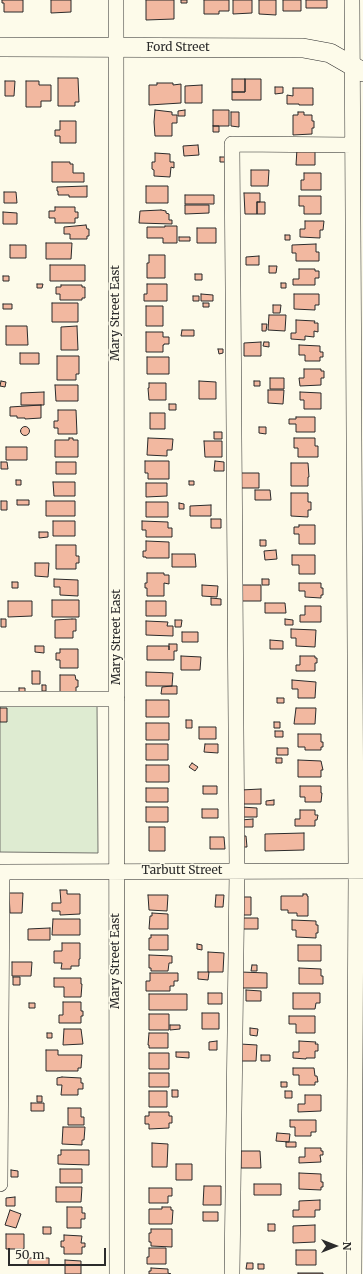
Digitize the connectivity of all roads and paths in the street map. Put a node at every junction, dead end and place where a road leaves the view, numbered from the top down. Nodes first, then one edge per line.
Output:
1 (116, 0) edge
2 (352, 0) edge
3 (0, 47) edge
4 (116, 48) junction
5 (358, 69) edge
6 (353, 145) junction
7 (0, 699) edge
8 (117, 699) junction
9 (116, 871) junction
10 (237, 871) junction
11 (360, 871) edge
12 (1, 872) edge
13 (0, 1184) edge
14 (117, 1274) edge
15 (232, 1274) edge
16 (354, 1274) edge

1 - 4 street, Mary Street East
2 - 5 street
3 - 4 main road, Ford Street
4 - 5 main road, Ford Street
4 - 8 street, Mary Street East
5 - 6 street
6 - 10 street
6 - 11 street
7 - 8 street
8 - 9 street, Mary Street East
9 - 10 street, Tarbutt Street
9 - 12 street, Tarbutt Street
9 - 14 street, Mary Street East
10 - 11 street, Tarbutt Street
10 - 15 street
11 - 16 street
12 - 13 street

